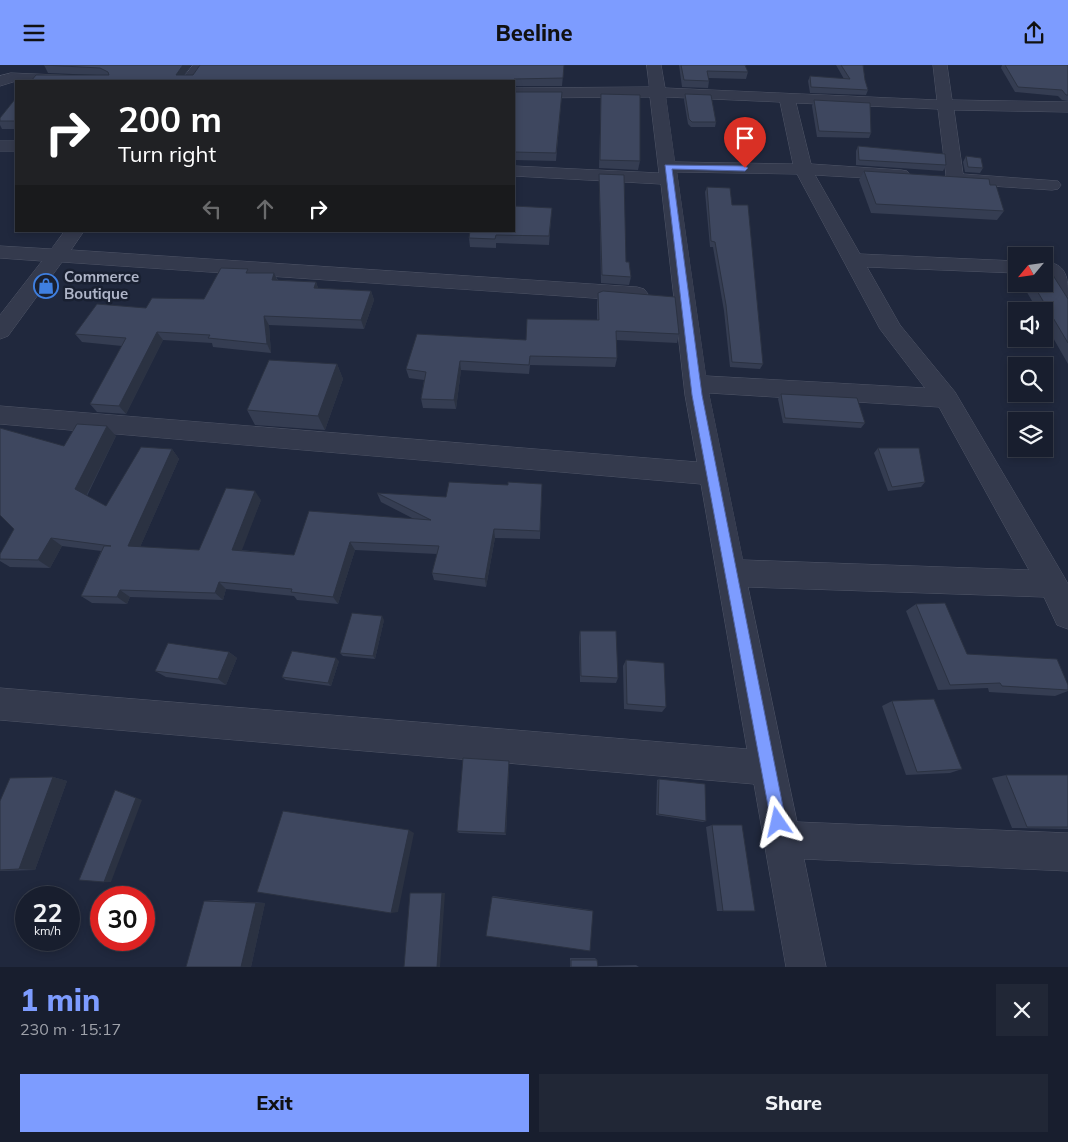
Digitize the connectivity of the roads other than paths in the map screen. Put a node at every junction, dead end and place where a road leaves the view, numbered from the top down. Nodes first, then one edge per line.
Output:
1 (200, 65) edge
2 (654, 65) edge
3 (940, 65) edge
4 (80, 80) edge
5 (189, 80) edge
6 (0, 83) edge
7 (658, 92) junction
8 (515, 93) edge
9 (787, 97) junction
10 (945, 105) junction
11 (1068, 107) edge
12 (0, 146) edge
13 (15, 146) edge
14 (802, 169) junction
15 (515, 171) edge
16 (668, 173) junction
17 (917, 177) edge
18 (936, 178) edge
19 (955, 179) junction
20 (1052, 185) dead end
21 (74, 232) edge
22 (0, 252) edge
23 (56, 256) junction
24 (853, 259) junction
25 (1008, 267) edge
26 (1055, 269) edge
27 (1068, 290) edge
28 (668, 297) junction
29 (0, 331) edge
30 (696, 384) junction
31 (946, 398) junction
32 (0, 415) edge
33 (712, 474) junction
34 (731, 573) junction
35 (1053, 584) junction
36 (1068, 615) edge
37 (0, 703) edge
38 (768, 767) junction
39 (782, 840) junction
40 (1068, 851) edge
41 (806, 967) edge

1 - 5 street
2 - 7 street
3 - 10 street
4 - 6 street
7 - 8 street
7 - 9 street
7 - 16 street
9 - 10 street
9 - 14 street
10 - 11 street
10 - 19 street
12 - 13 street
14 - 16 street
14 - 17 street
14 - 24 street
15 - 16 street
16 - 28 street
18 - 19 street
19 - 20 street
21 - 23 street
22 - 23 street
23 - 28 street
23 - 29 street
24 - 25 street
24 - 31 street
26 - 27 street
28 - 30 street
30 - 31 street
30 - 33 street
31 - 35 street
32 - 33 street
33 - 34 street
34 - 35 street
34 - 38 street
35 - 36 street
37 - 38 street
38 - 39 street
39 - 40 street
39 - 41 street

